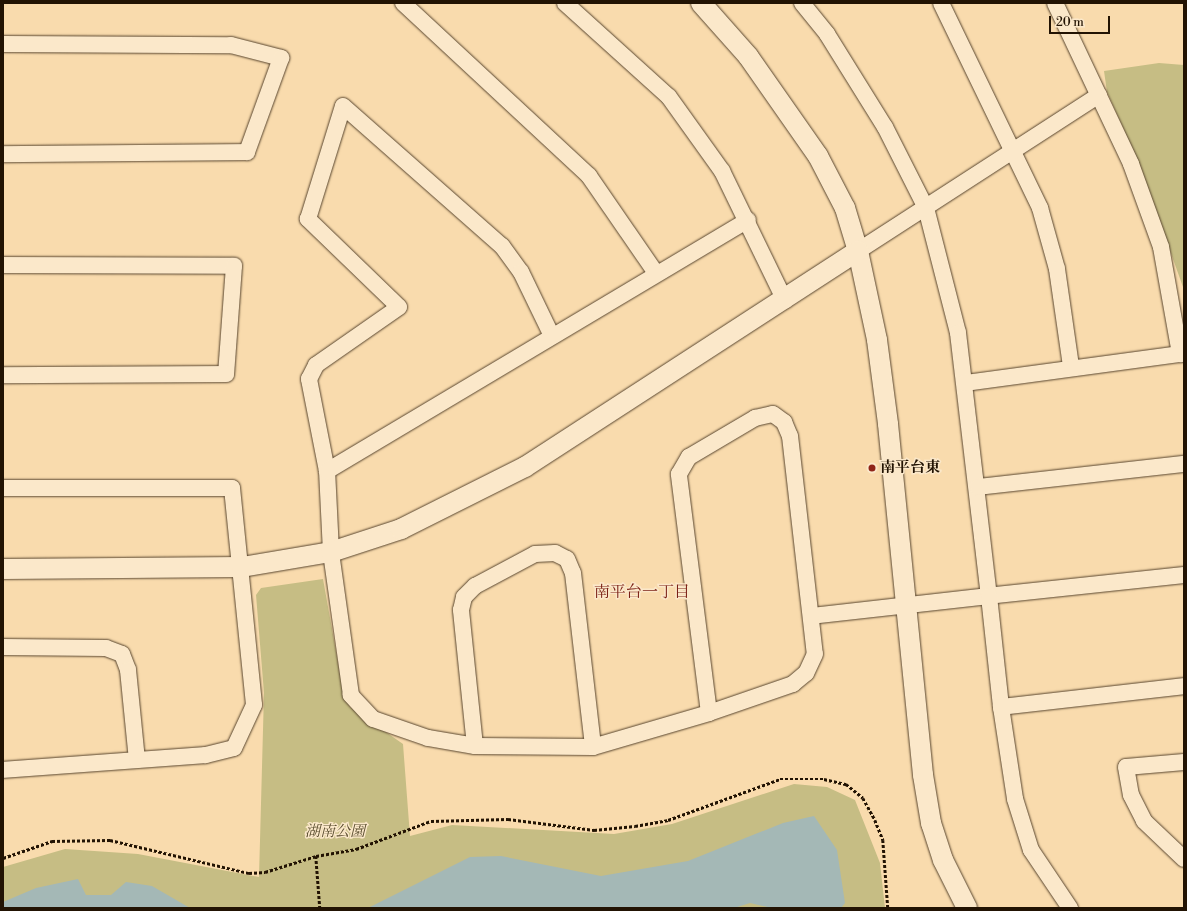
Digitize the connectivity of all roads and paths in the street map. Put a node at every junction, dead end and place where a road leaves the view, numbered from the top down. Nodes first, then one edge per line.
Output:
1 (403, 3) edge
2 (565, 3) edge
3 (702, 3) edge
4 (802, 3) edge
5 (941, 3) edge
6 (1055, 3) edge
7 (3, 44) edge
8 (1099, 95) junction
9 (1012, 151) junction
10 (3, 154) edge
11 (926, 208) junction
12 (748, 220) junction
13 (858, 252) junction
14 (3, 265) edge
15 (656, 273) junction
16 (785, 301) junction
17 (552, 336) junction
18 (1182, 354) edge
19 (1071, 366) junction
20 (3, 375) edge
21 (965, 383) junction
22 (1184, 464) edge
23 (327, 471) junction
24 (978, 487) junction
25 (3, 488) edge
26 (331, 552) junction
27 (242, 567) junction
28 (3, 570) edge
29 (1184, 574) edge
30 (989, 596) junction
31 (905, 606) junction
32 (812, 616) junction
33 (3, 647) edge
34 (1184, 686) edge
35 (1001, 706) junction
36 (709, 713) junction
37 (475, 746) junction
38 (593, 747) junction
39 (137, 760) junction
40 (1184, 762) edge
41 (3, 770) edge
42 (316, 856) junction
43 (3, 858) edge
44 (1184, 859) edge
45 (320, 908) edge
46 (888, 908) edge
47 (967, 908) edge
48 (1070, 908) edge

1 - 15 street
2 - 12 street
3 - 13 street
4 - 11 street
5 - 9 street
6 - 8 street
7 - 10 street
8 - 9 street
8 - 18 street
9 - 11 street
9 - 19 street
11 - 13 street
11 - 21 street
12 - 15 street
12 - 16 street
13 - 16 street
13 - 31 street
14 - 20 street
15 - 17 street
16 - 26 street
17 - 23 street
17 - 23 street
18 - 19 street
19 - 21 street
21 - 24 street
22 - 24 street
23 - 26 street
24 - 30 street
25 - 27 street
26 - 27 street
26 - 37 street
27 - 28 street
27 - 39 street
29 - 30 street
30 - 31 street
30 - 35 street
31 - 32 street
31 - 47 street
32 - 36 street
32 - 36 street
33 - 39 street
34 - 35 street
35 - 48 street
36 - 38 street
37 - 38 street
37 - 38 street
39 - 41 street
40 - 44 street
42 - 43 path
42 - 45 path
42 - 46 path

